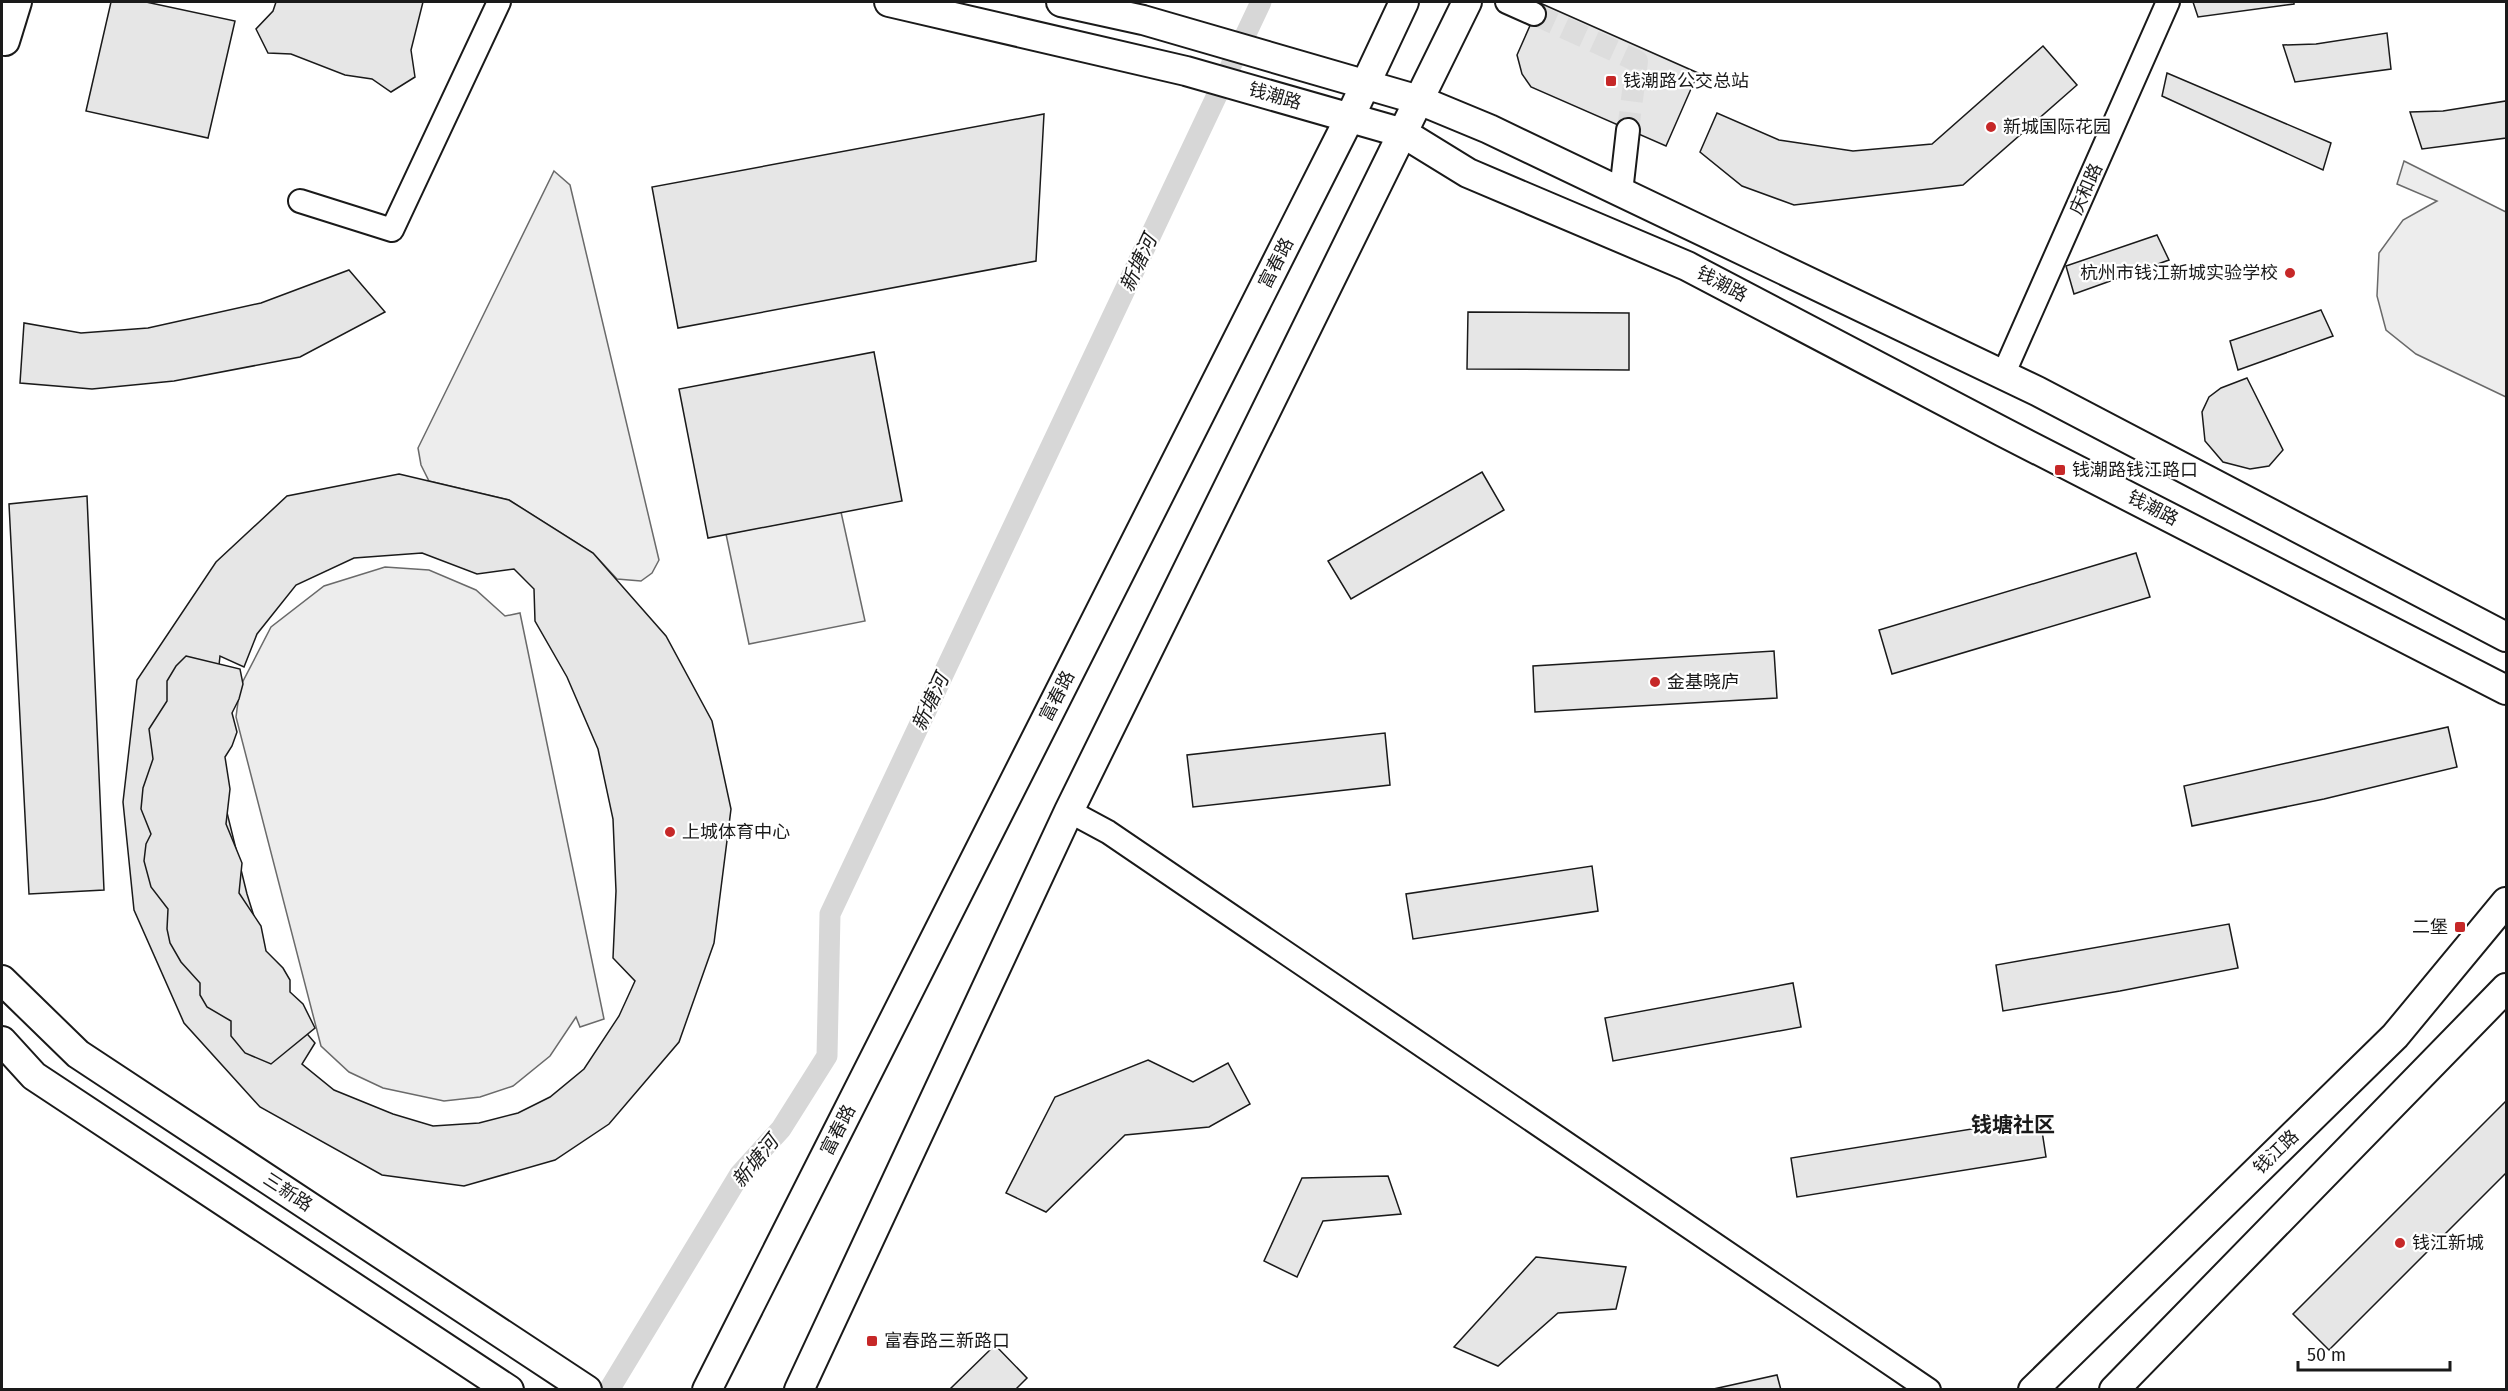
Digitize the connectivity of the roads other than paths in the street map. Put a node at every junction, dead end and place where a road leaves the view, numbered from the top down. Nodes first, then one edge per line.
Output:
1 (17, 2) edge
2 (499, 2) edge
3 (889, 2) edge
4 (1061, 2) edge
5 (1404, 2) edge
6 (1467, 2) edge
7 (1507, 2) edge
8 (2168, 2) edge
9 (1534, 14) tunnel mouth
10 (5, 41) dead end
11 (1365, 84) junction
12 (1419, 100) junction
13 (1350, 117) junction
14 (1628, 130) tunnel mouth
15 (1403, 133) junction
16 (1621, 192) junction
17 (300, 201) dead end
18 (2003, 375) junction
19 (2506, 637) edge
20 (2506, 690) edge
21 (1069, 811) junction
22 (2506, 902) edge
23 (2, 980) edge
24 (2506, 988) edge
25 (2, 1041) edge
26 (509, 1389) edge
27 (586, 1389) edge
28 (707, 1389) edge
29 (799, 1389) edge
30 (1929, 1389) edge
31 (2032, 1389) edge
32 (2114, 1389) edge

1 - 10 main road
2 - 17 street
3 - 13 main road, 钱潮路
4 - 11 main road, 钱潮路
5 - 11 main road, 富春路
6 - 12 main road
7 - 9 street
8 - 18 street, 庆和路
11 - 12 main road, 钱潮路
11 - 13 main road, 富春路
12 - 15 main road
12 - 16 main road, 钱潮路
13 - 15 main road, 钱潮路
13 - 28 main road, 富春路
14 - 16 street
15 - 20 main road, 钱潮路
15 - 21 main road
16 - 18 main road, 钱潮路
18 - 19 main road, 钱潮路
21 - 29 main road
21 - 30 street
22 - 31 main road, 钱江路
23 - 27 main road, 三新路
24 - 32 main road
25 - 26 main road

